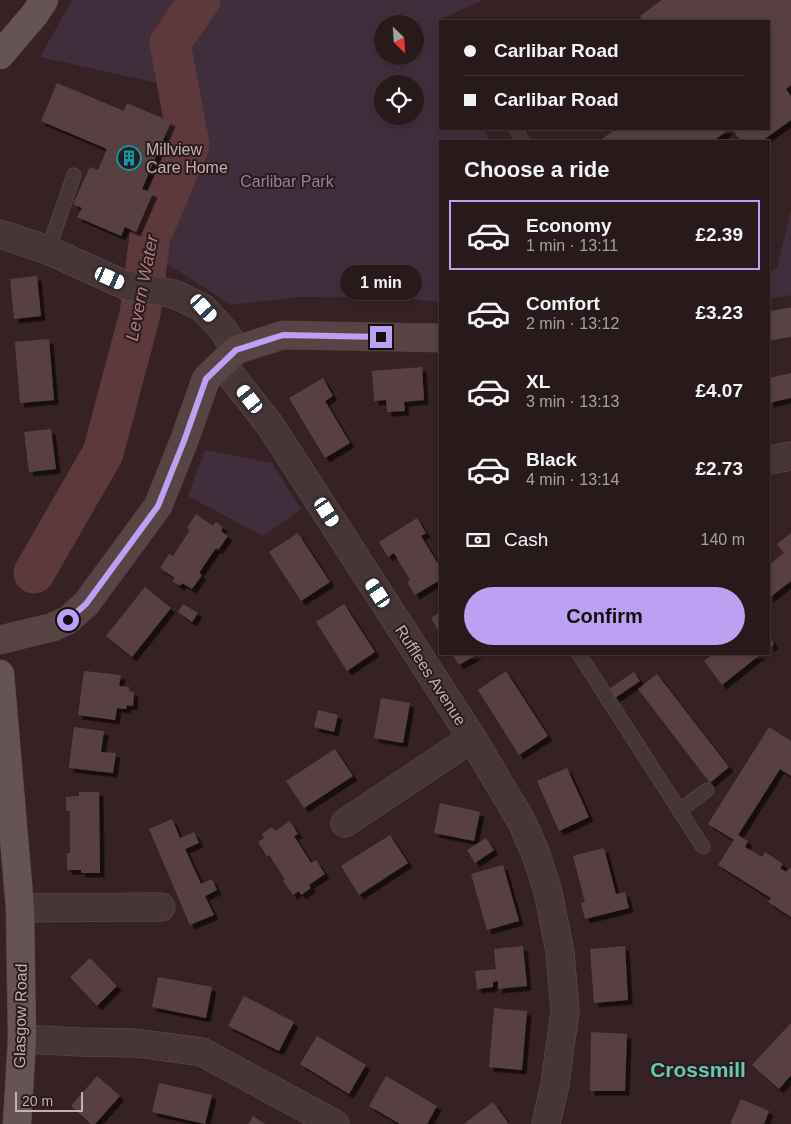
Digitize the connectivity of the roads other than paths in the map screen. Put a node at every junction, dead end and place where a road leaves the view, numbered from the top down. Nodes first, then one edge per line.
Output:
1 (44, 0) edge
2 (0, 55) edge
3 (74, 175) dead end
4 (0, 234) edge
5 (48, 250) junction
6 (791, 322) edge
7 (770, 326) edge
8 (439, 338) edge
9 (229, 357) junction
10 (791, 456) edge
11 (770, 460) edge
12 (0, 640) edge
13 (580, 655) edge
14 (0, 674) edge
15 (472, 738) junction
16 (707, 790) dead end
17 (680, 810) junction
18 (345, 823) dead end
19 (703, 846) dead end
20 (161, 907) dead end
21 (20, 908) junction
22 (22, 1039) junction
23 (17, 1124) edge
24 (334, 1124) edge
25 (546, 1124) edge

1 - 2 main road
3 - 5 lane
4 - 5 street, Rufflees Avenue
5 - 9 street, Rufflees Avenue
6 - 7 street
8 - 9 street
9 - 12 street
9 - 15 street, Rufflees Avenue
10 - 11 street
13 - 17 lane
14 - 21 main road, Glasgow Road
15 - 18 street, Rufflees Avenue
15 - 25 street, Rufflees Avenue
16 - 17 lane
17 - 19 lane
20 - 21 street
21 - 22 main road, Glasgow Road
22 - 23 main road, Glasgow Road
22 - 24 street

